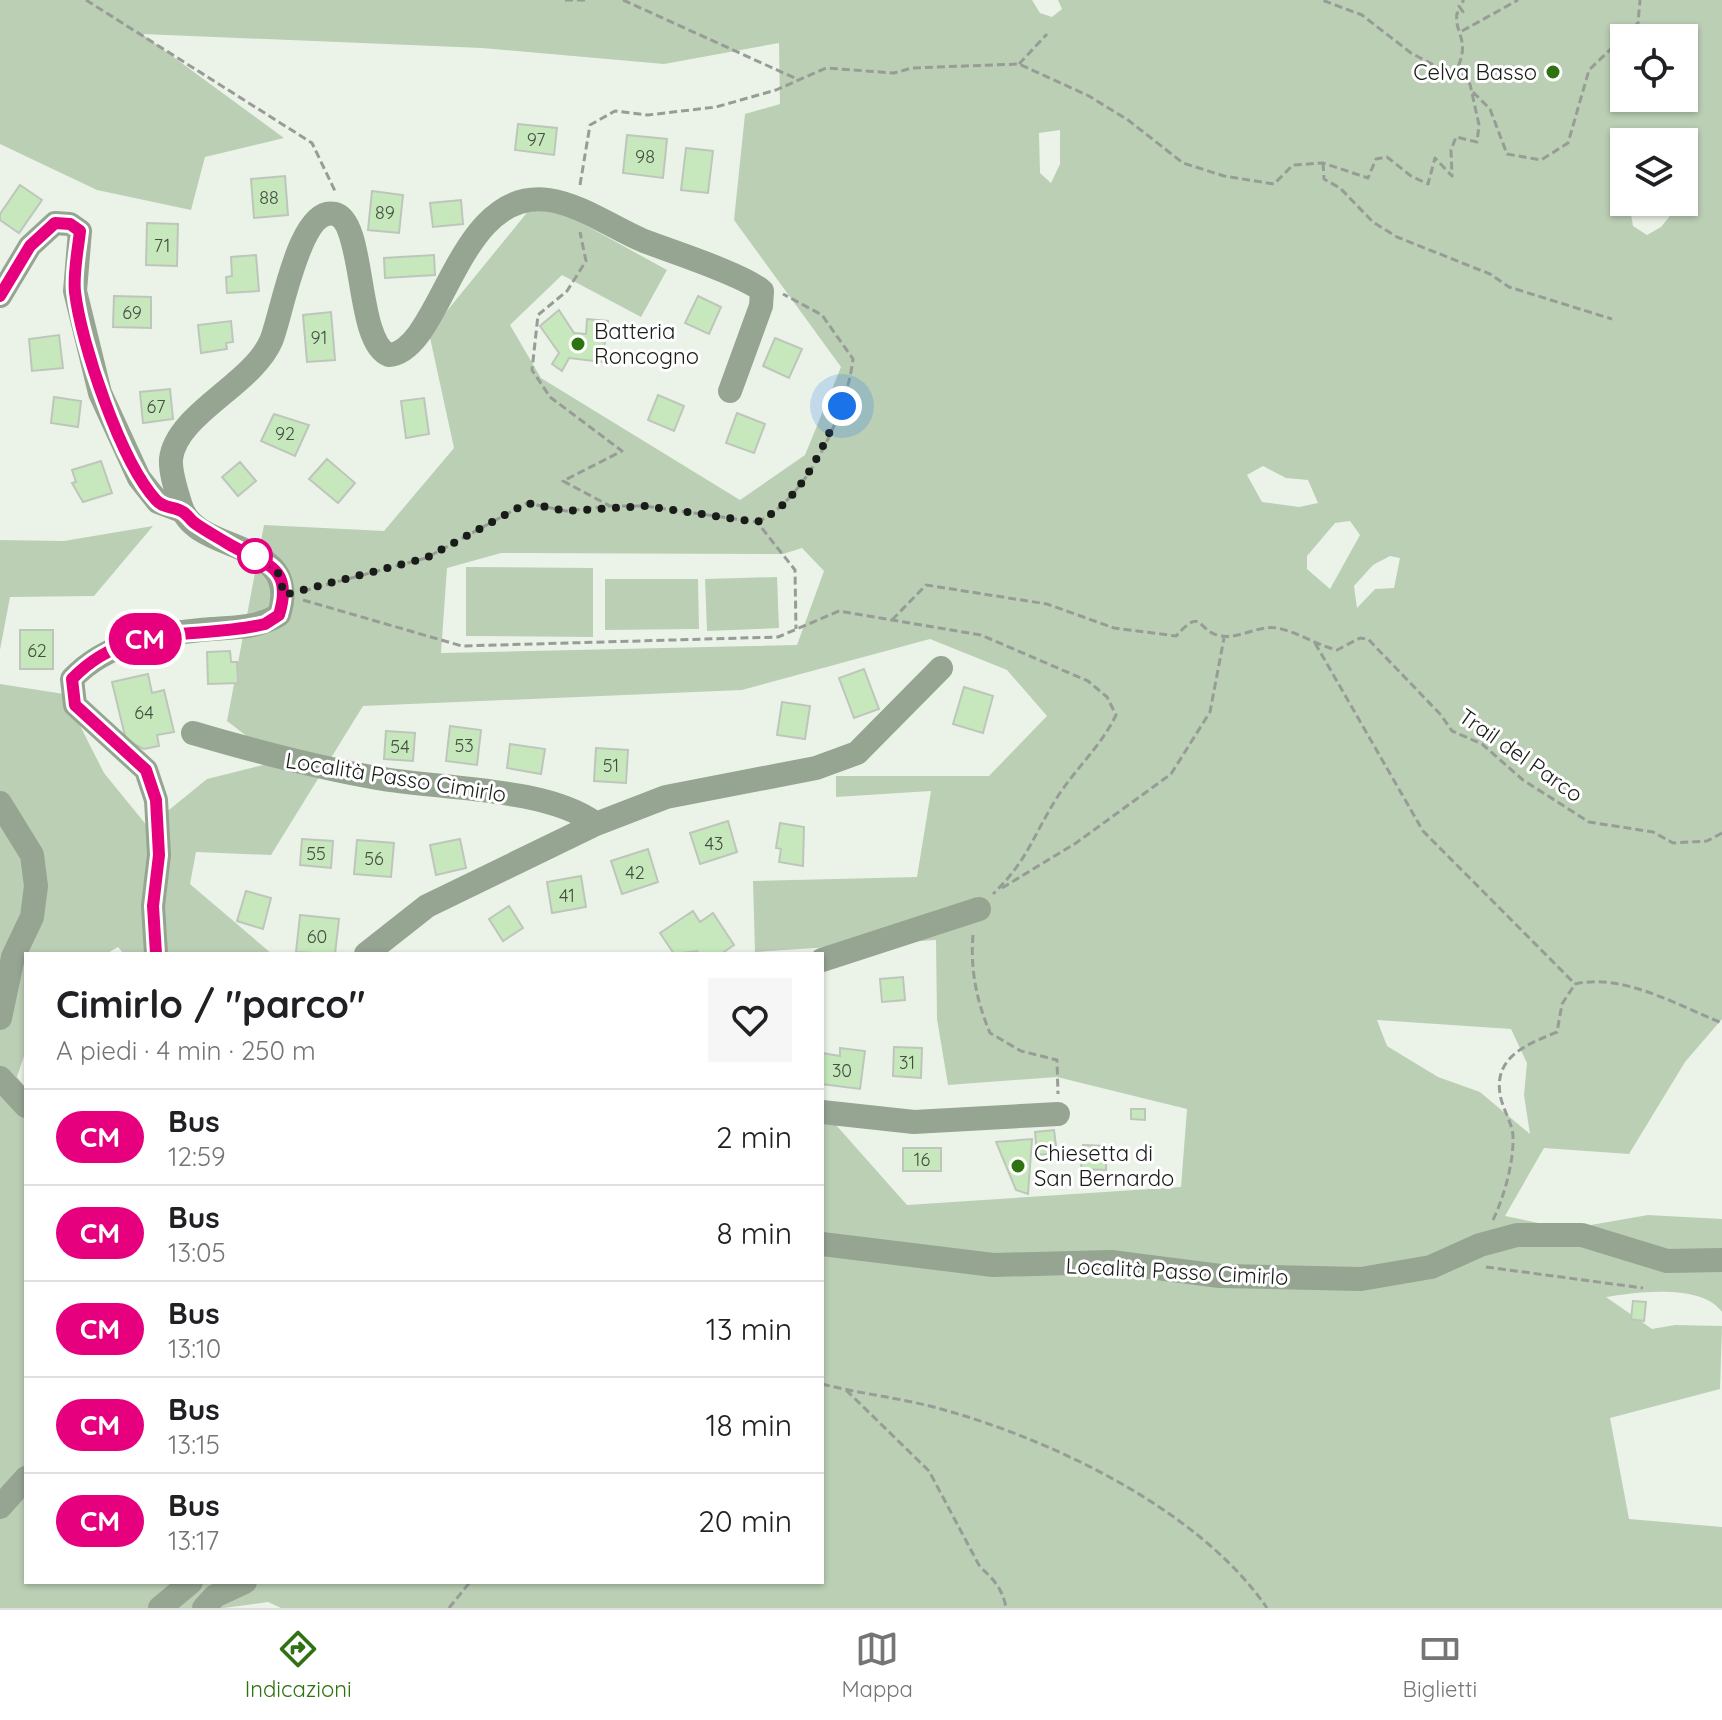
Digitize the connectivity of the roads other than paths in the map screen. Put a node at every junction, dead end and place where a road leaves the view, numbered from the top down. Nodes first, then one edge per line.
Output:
1 (0, 296) edge
2 (730, 391) dead end
3 (182, 511) junction
4 (941, 668) dead end
5 (193, 733) dead end
6 (0, 803) edge
7 (596, 824) junction
8 (987, 900) road end
9 (156, 952) edge
10 (369, 952) edge
11 (824, 959) edge
12 (0, 1018) edge
13 (0, 1078) edge
14 (24, 1104) edge
15 (824, 1112) edge
16 (1058, 1114) road end
17 (824, 1244) edge
18 (1722, 1260) edge
19 (24, 1480) edge
20 (2, 1508) edge
21 (189, 1584) edge
22 (241, 1584) edge
23 (160, 1608) edge
24 (204, 1608) edge

1 - 3 street
2 - 3 street
3 - 9 street
4 - 7 street
5 - 7 street, Località Passo Cimirlo
6 - 12 street
7 - 10 street
8 - 11 street
13 - 14 street
15 - 16 street
17 - 18 street, Località Passo Cimirlo
19 - 20 street
21 - 23 street
22 - 24 street

